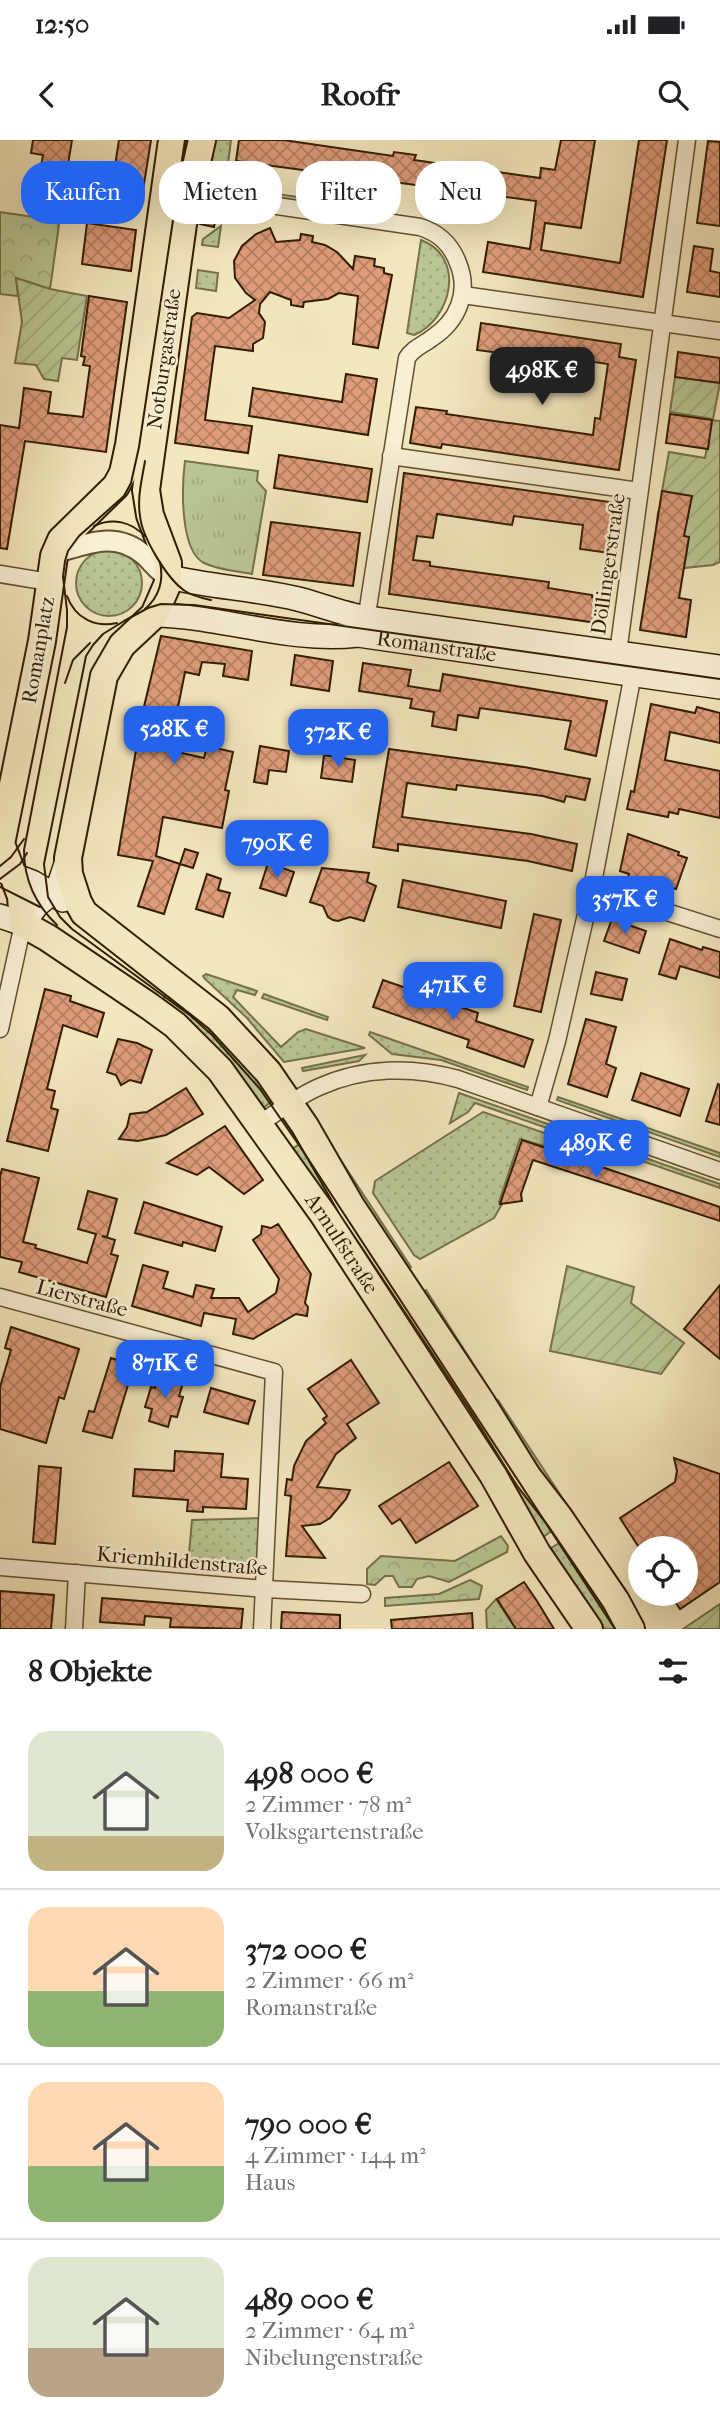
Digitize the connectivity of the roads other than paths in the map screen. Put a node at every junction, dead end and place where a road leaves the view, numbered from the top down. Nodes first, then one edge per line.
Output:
1 (172, 140) edge
2 (202, 140) edge
3 (687, 140) edge
4 (196, 161) edge
5 (282, 206) edge
6 (184, 224) edge
7 (463, 295) junction
8 (662, 323) junction
9 (720, 331) edge
10 (391, 456) junction
11 (639, 491) junction
12 (62, 542) junction
13 (0, 574) edge
14 (169, 577) junction
15 (50, 582) junction
16 (154, 615) junction
17 (365, 627) junction
18 (618, 653) junction
19 (720, 667) edge
20 (633, 674) junction
21 (720, 687) edge
22 (0, 845) edge
23 (68, 858) junction
24 (5, 872) edge
25 (592, 888) junction
26 (53, 894) junction
27 (84, 913) junction
28 (11, 920) edge
29 (720, 929) edge
30 (0, 1029) edge
31 (290, 1104) junction
32 (538, 1107) junction
33 (259, 1124) junction
34 (720, 1171) edge
35 (0, 1297) edge
36 (0, 1567) edge
37 (77, 1573) junction
38 (266, 1589) junction
39 (362, 1594) dead end
40 (74, 1629) edge
41 (262, 1629) edge
42 (589, 1629) edge
43 (631, 1629) edge

1 - 12 main road, Notburgastraße
2 - 4 main road, Notburgastraße
3 - 8 street, Döllingerstraße
5 - 7 street
6 - 14 main road, Notburgastraße
7 - 8 street
7 - 10 street
8 - 9 street
8 - 11 street, Döllingerstraße
10 - 11 street
10 - 17 street
11 - 18 street, Döllingerstraße
12 - 14 street
12 - 15 main road, Romanplatz
13 - 15 street
14 - 16 main road
14 - 17 main road, Romanstraße
15 - 22 main road, Romanplatz
16 - 17 main road, Romanstraße
16 - 23 main road
17 - 18 main road, Romanstraße
17 - 20 main road, Romanstraße
18 - 19 main road, Romanstraße
18 - 20 street, Döllingerstraße
20 - 21 main road, Romanstraße
20 - 25 street
22 - 24 main road, Romanplatz
23 - 26 main road
23 - 27 main road
24 - 26 main road, Arnulfstraße
24 - 28 main road, Romanplatz
25 - 29 street
25 - 32 street
26 - 27 main road, Arnulfstraße
26 - 28 main road
27 - 31 main road, Arnulfstraße
28 - 30 street
28 - 33 main road, Arnulfstraße
31 - 32 street
31 - 33 street
31 - 43 main road, Arnulfstraße
32 - 34 street
33 - 42 main road, Arnulfstraße
35 - 38 street, Lierstraße
36 - 37 street, Kriemhildenstraße
37 - 38 street, Kriemhildenstraße
37 - 40 street
38 - 39 street, Kriemhildenstraße
38 - 41 street

